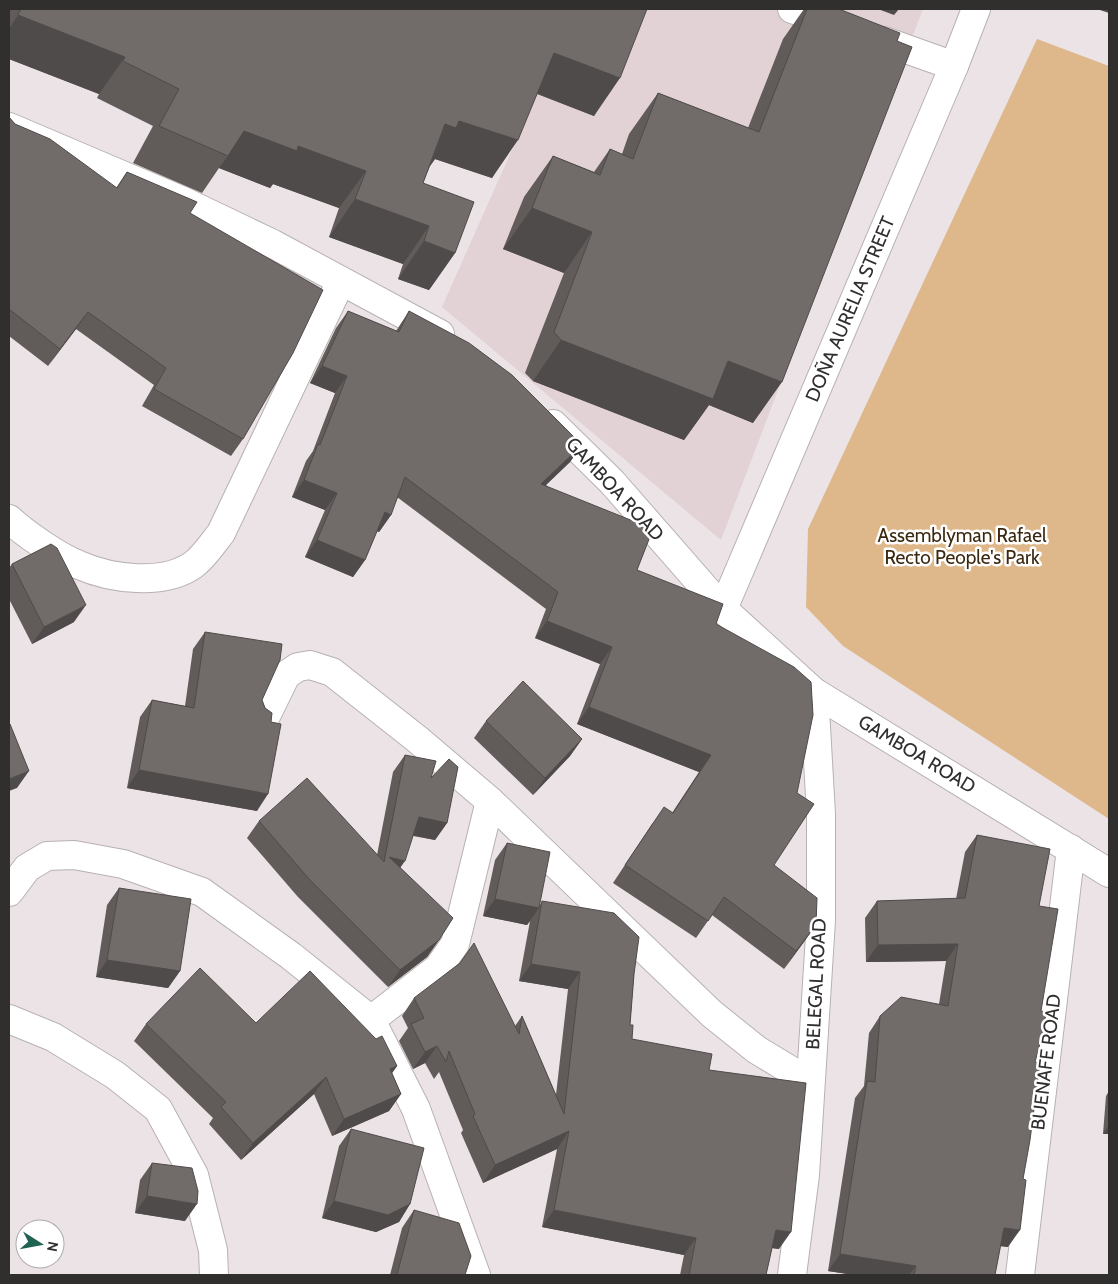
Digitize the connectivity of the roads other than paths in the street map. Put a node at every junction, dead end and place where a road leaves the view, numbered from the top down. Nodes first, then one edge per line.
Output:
1 (792, 9) edge
2 (976, 9) edge
3 (954, 66) junction
4 (9, 126) edge
5 (341, 281) junction
6 (465, 347) edge
7 (537, 407) edge
8 (9, 519) edge
9 (723, 609) junction
10 (814, 692) junction
11 (266, 716) edge
12 (490, 802) junction
13 (1071, 849) junction
14 (1109, 874) edge
15 (9, 892) edge
16 (9, 1019) edge
17 (371, 1020) junction
18 (810, 1082) junction
19 (214, 1275) edge
20 (476, 1275) edge
21 (792, 1275) edge
22 (1020, 1275) edge

1 - 3 street
2 - 3 street, DOÑA AURELIA STREET
3 - 9 street, DOÑA AURELIA STREET
4 - 5 street
5 - 6 street
5 - 8 street
7 - 9 street, GAMBOA ROAD
9 - 10 street, GAMBOA ROAD
10 - 13 street, GAMBOA ROAD
10 - 18 street, BELEGAL ROAD
11 - 12 street
12 - 17 street
12 - 18 street
13 - 14 street, GAMBOA ROAD
13 - 22 street, BUENAFE ROAD
15 - 17 street
16 - 19 street
17 - 20 street
18 - 21 street, BELEGAL ROAD

